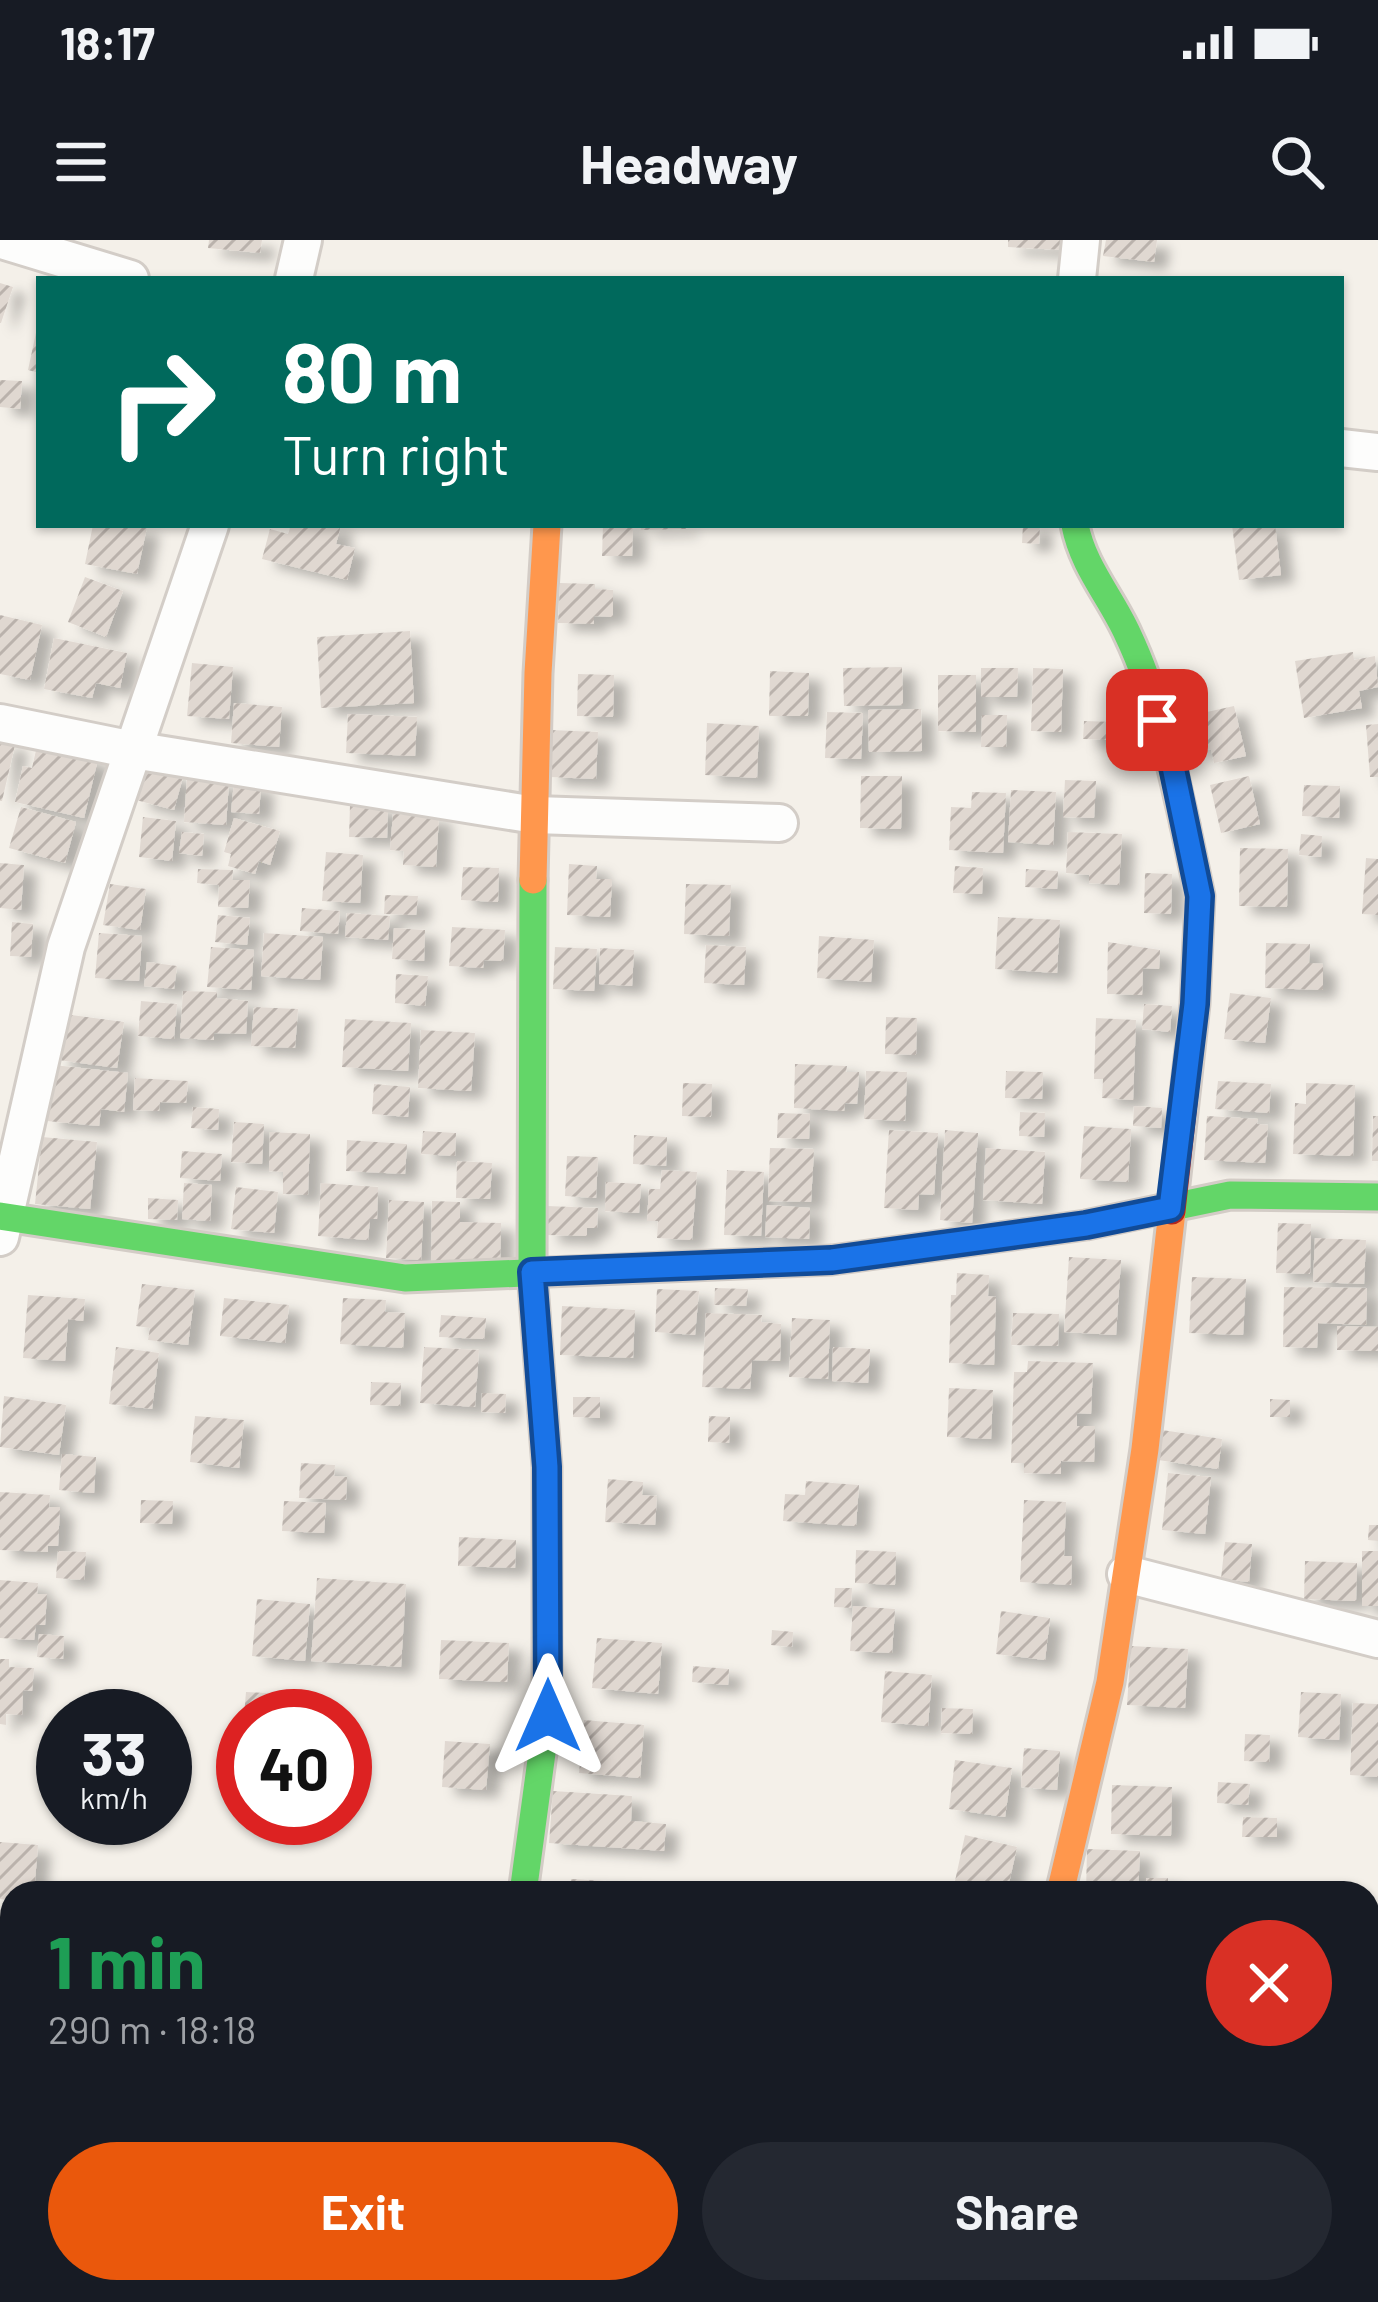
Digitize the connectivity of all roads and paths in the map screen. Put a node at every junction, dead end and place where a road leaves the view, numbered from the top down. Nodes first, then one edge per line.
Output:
1 (303, 240) edge
2 (1082, 240) edge
3 (8, 241) edge
4 (120, 276) edge
5 (295, 276) edge
6 (1077, 276) edge
7 (1344, 448) edge
8 (1378, 452) edge
9 (209, 528) edge
10 (547, 528) edge
11 (1076, 528) edge
12 (0, 723) edge
13 (134, 750) junction
14 (535, 814) junction
15 (779, 823) dead end
16 (1378, 1197) edge
17 (1170, 1208) junction
18 (1, 1223) edge
19 (532, 1272) junction
20 (1126, 1574) junction
21 (1378, 1639) edge
22 (525, 1881) edge
23 (1063, 1881) edge

1 - 5 street
2 - 6 street
3 - 4 street
7 - 8 street
9 - 13 street
10 - 14 street
11 - 17 street
12 - 13 street
13 - 14 street
13 - 18 street
14 - 15 street
14 - 19 street
16 - 17 street
17 - 19 street
17 - 20 street
18 - 19 street
19 - 22 street
20 - 21 street
20 - 23 street

